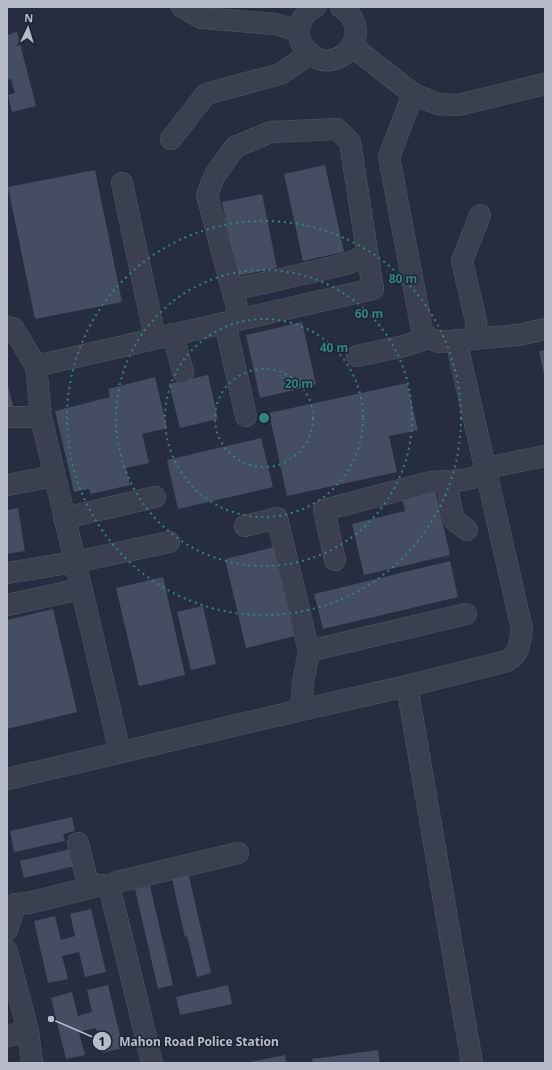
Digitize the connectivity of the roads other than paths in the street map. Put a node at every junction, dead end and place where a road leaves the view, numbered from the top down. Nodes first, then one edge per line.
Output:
1 (182, 7) edge
2 (315, 7) edge
3 (341, 7) edge
4 (299, 31) junction
5 (352, 46) junction
6 (310, 54) junction
7 (545, 84) edge
8 (413, 94) junction
9 (171, 139) dead end
10 (122, 183) dead end
11 (480, 215) dead end
12 (368, 255) junction
13 (233, 290) junction
14 (232, 321) junction
15 (7, 327) edge
16 (545, 328) edge
17 (164, 336) junction
18 (429, 338) junction
19 (477, 338) junction
20 (456, 340) junction
21 (357, 356) dead end
22 (36, 366) junction
23 (183, 372) dead end
24 (7, 416) edge
25 (246, 416) dead end
26 (41, 417) junction
27 (545, 456) edge
28 (486, 472) junction
29 (54, 476) junction
30 (448, 481) junction
31 (7, 485) edge
32 (155, 497) dead end
33 (64, 518) junction
34 (245, 526) dead end
35 (467, 530) dead end
36 (169, 542) dead end
37 (336, 560) dead end
38 (75, 562) junction
39 (7, 572) edge
40 (81, 589) junction
41 (7, 605) edge
42 (466, 614) dead end
43 (309, 651) junction
44 (407, 686) junction
45 (301, 710) junction
46 (120, 752) junction
47 (7, 780) edge
48 (78, 843) dead end
49 (238, 852) dead end
50 (99, 887) junction
51 (11, 897) edge
52 (7, 930) edge
53 (7, 950) edge
54 (28, 1032) junction
55 (7, 1036) edge
56 (32, 1063) edge
57 (152, 1063) edge
58 (472, 1063) edge

1 - 4 street
2 - 4 street
3 - 5 street
4 - 6 street
5 - 6 street
5 - 8 street
6 - 9 street
7 - 8 street
8 - 18 street
10 - 17 street
11 - 19 street
12 - 13 street
12 - 13 street
12 - 14 street
13 - 14 street
14 - 17 street
14 - 25 street
15 - 22 street
16 - 19 street
17 - 22 street
17 - 23 street
18 - 20 street
18 - 21 street
19 - 20 street
20 - 28 street
22 - 26 street
24 - 26 street
26 - 29 street
27 - 28 street
28 - 30 street
28 - 44 street
29 - 31 street
29 - 33 street
30 - 35 street
30 - 37 street
32 - 33 street
33 - 38 street
34 - 43 street
36 - 38 street
38 - 39 street
38 - 40 street
40 - 41 street
40 - 46 street
42 - 43 street
43 - 45 street
44 - 45 street
44 - 58 street
45 - 46 street
46 - 47 street
48 - 50 street
49 - 50 street
50 - 51 street
50 - 57 street
51 - 52 street
53 - 54 street
54 - 55 street
54 - 56 street

